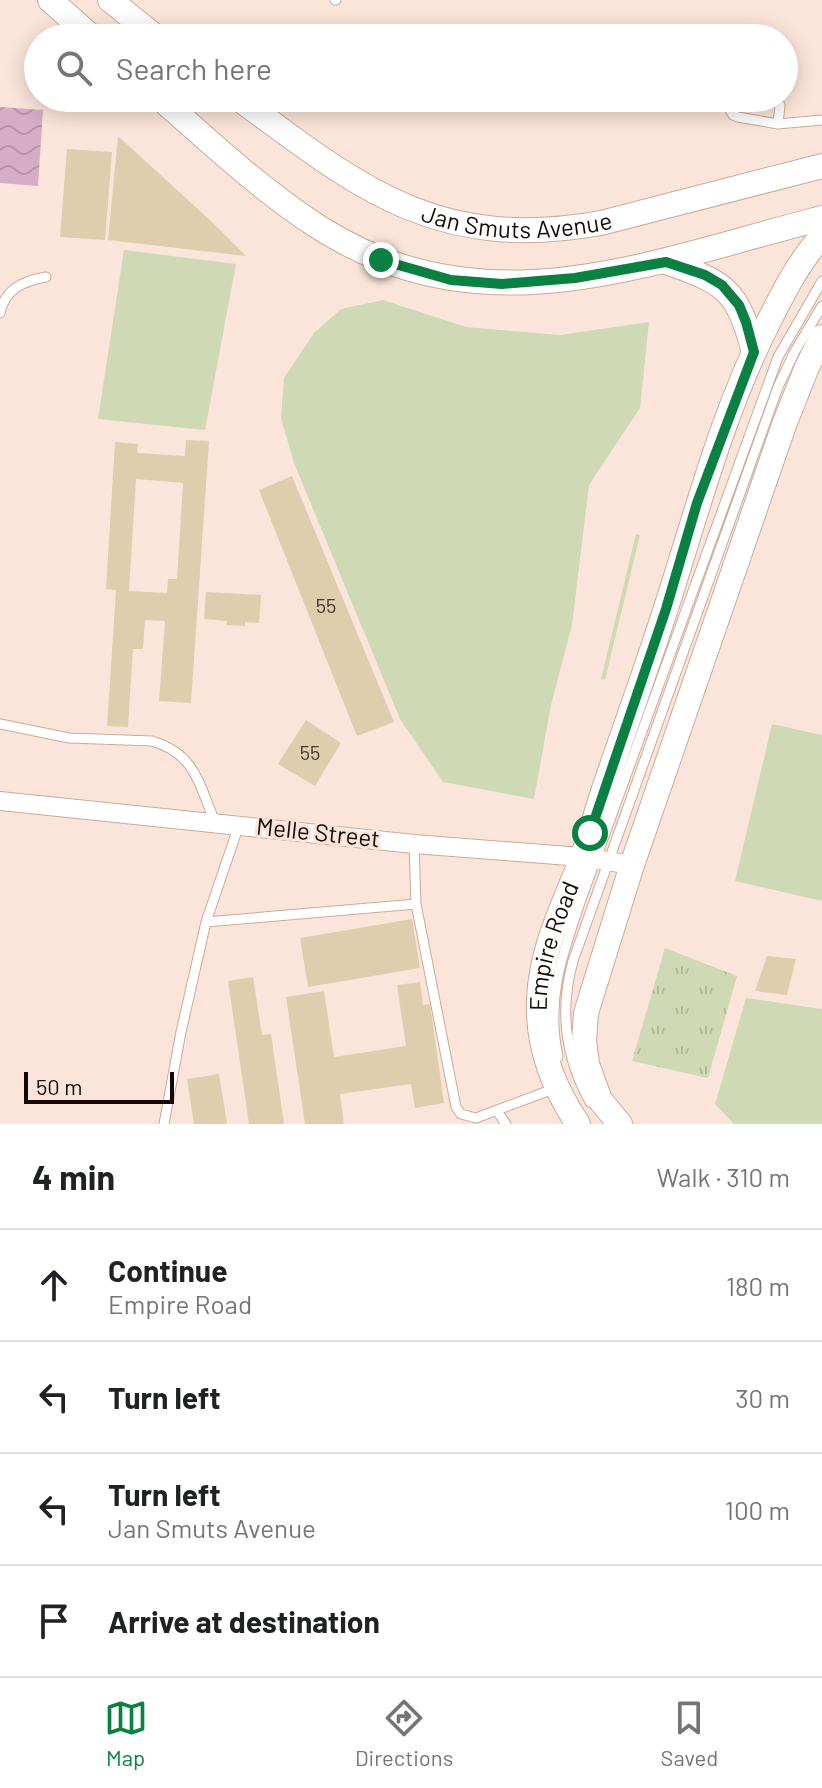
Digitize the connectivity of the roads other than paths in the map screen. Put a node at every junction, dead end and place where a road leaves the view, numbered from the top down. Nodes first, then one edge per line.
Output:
1 (50, 0) edge
2 (110, 0) edge
3 (77, 24) edge
4 (140, 24) edge
5 (176, 112) edge
6 (257, 112) edge
7 (731, 112) edge
8 (779, 112) edge
9 (822, 120) edge
10 (778, 124) junction
11 (817, 163) edge
12 (822, 218) edge
13 (822, 236) edge
14 (666, 262) junction
15 (46, 277) dead end
16 (822, 281) edge
17 (822, 306) edge
18 (0, 313) edge
19 (822, 337) edge
20 (754, 352) junction
21 (822, 365) edge
22 (784, 425) junction
23 (0, 724) edge
24 (2, 800) edge
25 (215, 822) junction
26 (239, 825) junction
27 (414, 844) junction
28 (604, 860) junction
29 (416, 904) junction
30 (206, 922) junction
31 (557, 1088) junction
32 (497, 1111) junction
33 (588, 1119) edge
34 (164, 1124) edge
35 (506, 1124) edge
36 (620, 1124) edge

1 - 3 main road
2 - 4 main road
5 - 14 main road
6 - 11 main road, Jan Smuts Avenue
7 - 10 lane
8 - 10 lane
9 - 10 lane
12 - 14 main road
13 - 20 main road, Empire Road
14 - 20 main road
15 - 18 lane
16 - 28 lane
17 - 28 lane
19 - 22 main road, Empire Road
20 - 28 main road, Empire Road
21 - 22 main road
22 - 28 main road, Empire Road
23 - 25 lane
24 - 25 street, Melle Street
25 - 26 street, Melle Street
26 - 27 street, Melle Street
26 - 30 lane
27 - 28 street, Melle Street
27 - 29 lane
28 - 31 main road, Empire Road
28 - 33 lane
28 - 36 main road, Empire Road
29 - 30 lane
29 - 32 lane
30 - 34 lane
31 - 32 lane
31 - 33 main road, Empire Road
32 - 35 lane

